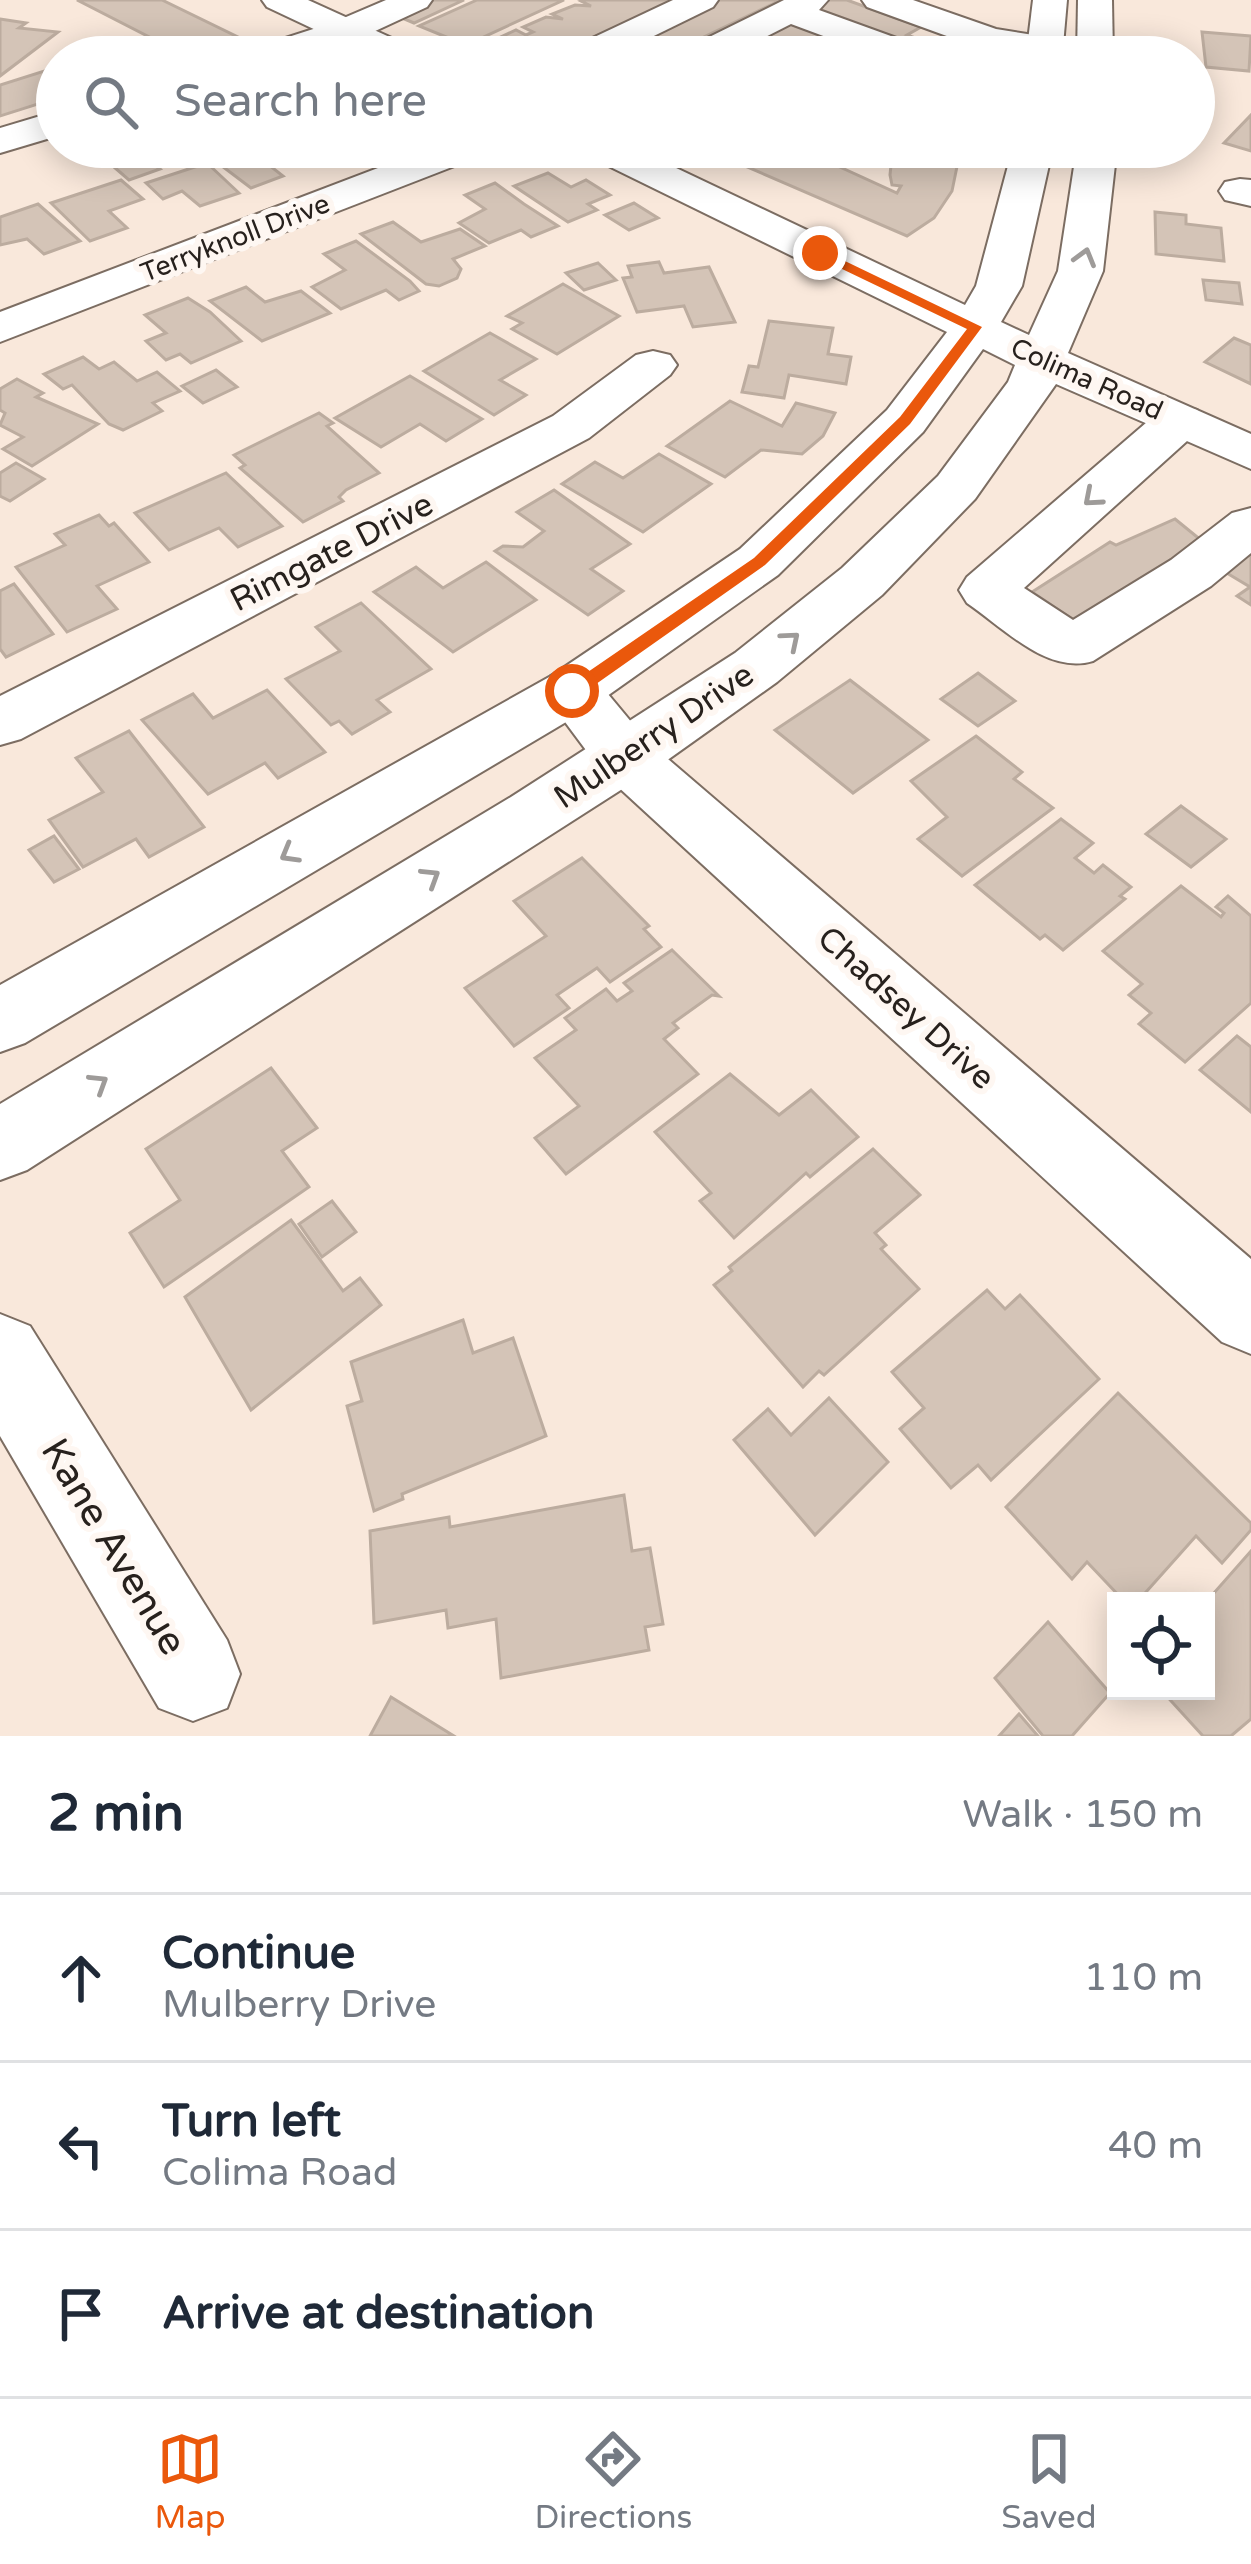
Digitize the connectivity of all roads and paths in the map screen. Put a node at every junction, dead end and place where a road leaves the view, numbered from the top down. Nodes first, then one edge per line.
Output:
1 (279, 0) edge
2 (416, 0) edge
3 (701, 0) edge
4 (879, 0) edge
5 (1005, 0) edge
6 (1095, 0) edge
7 (1050, 3) edge
8 (800, 5) edge
9 (345, 31) junction
10 (329, 36) edge
11 (356, 36) edge
12 (626, 36) edge
13 (739, 36) edge
14 (867, 36) edge
15 (981, 36) edge
16 (1047, 36) edge
17 (1095, 36) edge
18 (36, 130) edge
19 (0, 141) edge
20 (415, 168) edge
21 (644, 168) edge
22 (1028, 168) edge
23 (1095, 168) edge
24 (975, 327) junction
25 (0, 328) edge
26 (1043, 360) junction
27 (653, 365) dead end
28 (1179, 421) junction
29 (1251, 453) edge
30 (1251, 525) edge
31 (572, 691) junction
32 (0, 723) edge
33 (626, 757) junction
34 (0, 1021) edge
35 (0, 1144) edge
36 (1251, 1313) edge
37 (0, 1356) edge
38 (194, 1674) dead end

1 - 9 main road
2 - 9 main road
3 - 12 main road
4 - 15 main road
5 - 7 main road
6 - 17 main road
7 - 16 main road
8 - 13 main road
8 - 14 main road
9 - 10 main road
9 - 11 main road
18 - 19 main road
20 - 25 main road, Terryknoll Drive
21 - 24 main road, Colima Road
22 - 24 main road
26 -> 23 main road, Mulberry Drive
24 - 26 main road, Colima Road
24 - 31 main road
26 - 28 main road, Colima Road
33 -> 26 main road, Mulberry Drive
27 - 32 main road, Rimgate Drive
28 - 29 main road, Colima Road
28 -> 30 main road
31 - 33 main road, Chadsey Drive
31 -> 34 main road
35 -> 33 main road, Mulberry Drive
33 - 36 main road, Chadsey Drive
37 - 38 main road, Kane Avenue

